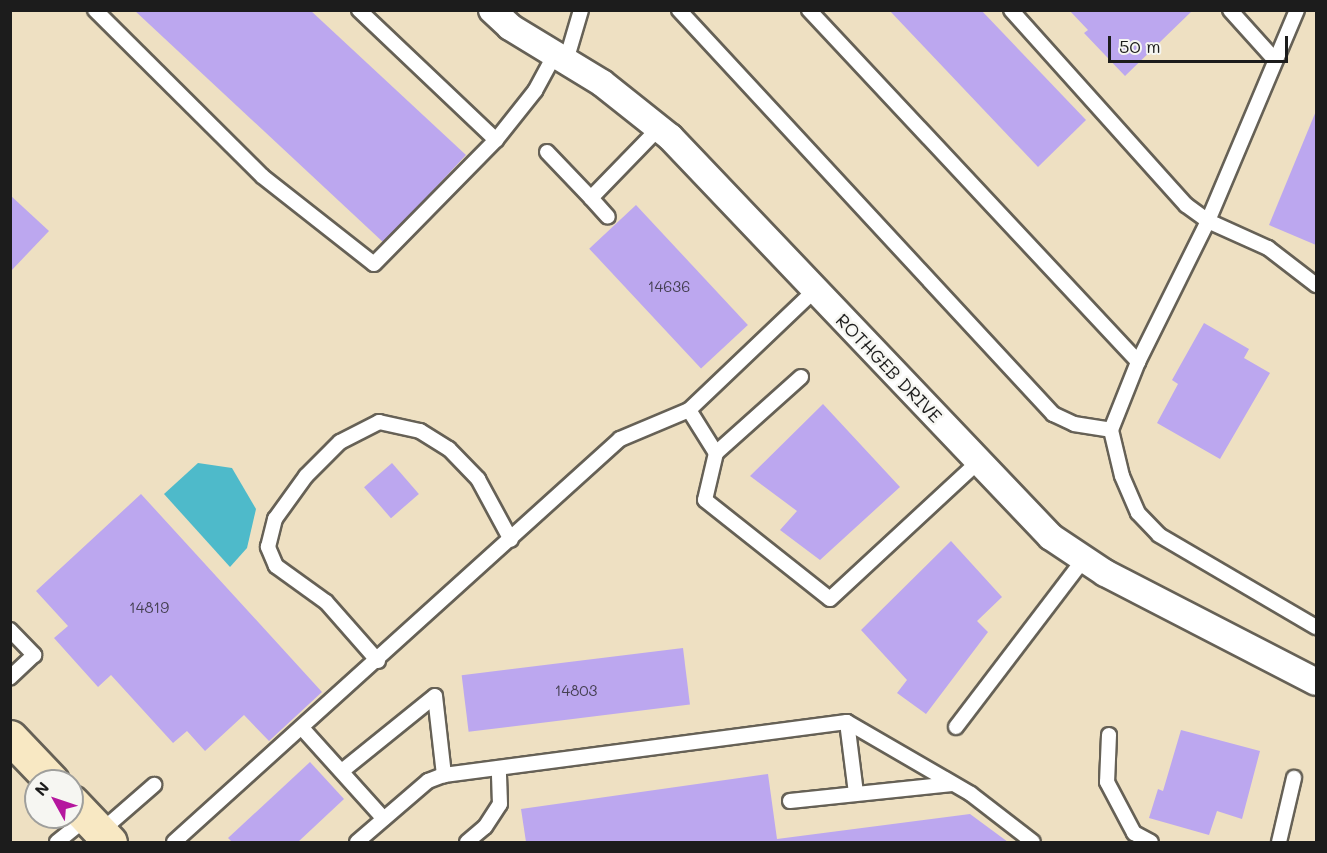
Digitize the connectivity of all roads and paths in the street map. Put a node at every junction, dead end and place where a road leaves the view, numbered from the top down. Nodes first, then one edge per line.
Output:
1 (95, 10) edge
2 (358, 10) edge
3 (492, 10) edge
4 (580, 10) edge
5 (679, 10) edge
6 (809, 10) edge
7 (1011, 10) edge
8 (1230, 10) edge
9 (1297, 10) edge
10 (560, 58) junction
11 (1275, 60) junction
12 (659, 128) junction
13 (496, 140) junction
14 (547, 152) dead end
15 (591, 198) junction
16 (608, 218) dead end
17 (1208, 220) junction
18 (1317, 285) edge
19 (815, 290) junction
20 (1138, 362) junction
21 (801, 377) dead end
22 (689, 410) junction
23 (1111, 430) junction
24 (716, 453) junction
25 (979, 461) junction
26 (511, 540) junction
27 (1084, 559) junction
28 (1317, 627) edge
29 (10, 630) edge
30 (378, 661) junction
31 (10, 677) edge
32 (1317, 682) edge
33 (847, 722) junction
34 (956, 727) dead end
35 (302, 728) junction
36 (1109, 735) dead end
37 (10, 737) edge
38 (499, 768) junction
39 (41, 769) edge
40 (342, 771) junction
41 (444, 775) junction
42 (1294, 778) dead end
43 (154, 784) dead end
44 (952, 784) junction
45 (856, 793) junction
46 (790, 801) dead end
47 (384, 819) junction
48 (92, 824) edge
49 (57, 843) edge
50 (174, 843) edge
51 (357, 843) edge
52 (467, 843) edge
53 (1033, 843) edge
54 (1151, 843) edge
55 (1279, 843) edge

1 - 13 lane
2 - 13 lane
3 - 10 street, ROTHGEB DRIVE
4 - 10 lane
5 - 23 lane
6 - 20 lane
7 - 17 lane
8 - 11 lane
9 - 11 lane
10 - 12 street, ROTHGEB DRIVE
10 - 13 lane
11 - 17 lane
12 - 15 lane
12 - 19 street, ROTHGEB DRIVE
14 - 15 lane
15 - 16 lane
17 - 18 lane
17 - 20 lane
19 - 22 lane
19 - 25 street, ROTHGEB DRIVE
20 - 23 lane
21 - 24 lane
22 - 24 lane
22 - 26 lane
23 - 28 lane
24 - 25 lane
25 - 27 street, ROTHGEB DRIVE
26 - 30 lane
26 - 30 lane
27 - 32 street, ROTHGEB DRIVE
27 - 34 lane
29 - 31 lane
30 - 35 lane
33 - 38 lane
33 - 44 lane
33 - 45 lane
35 - 40 lane
35 - 50 lane
36 - 54 lane
37 - 39 street
38 - 41 lane
38 - 52 lane
40 - 41 lane
40 - 47 lane
41 - 47 lane
42 - 55 lane
43 - 48 lane
44 - 45 lane
44 - 53 lane
45 - 46 lane
47 - 51 lane
48 - 49 lane

